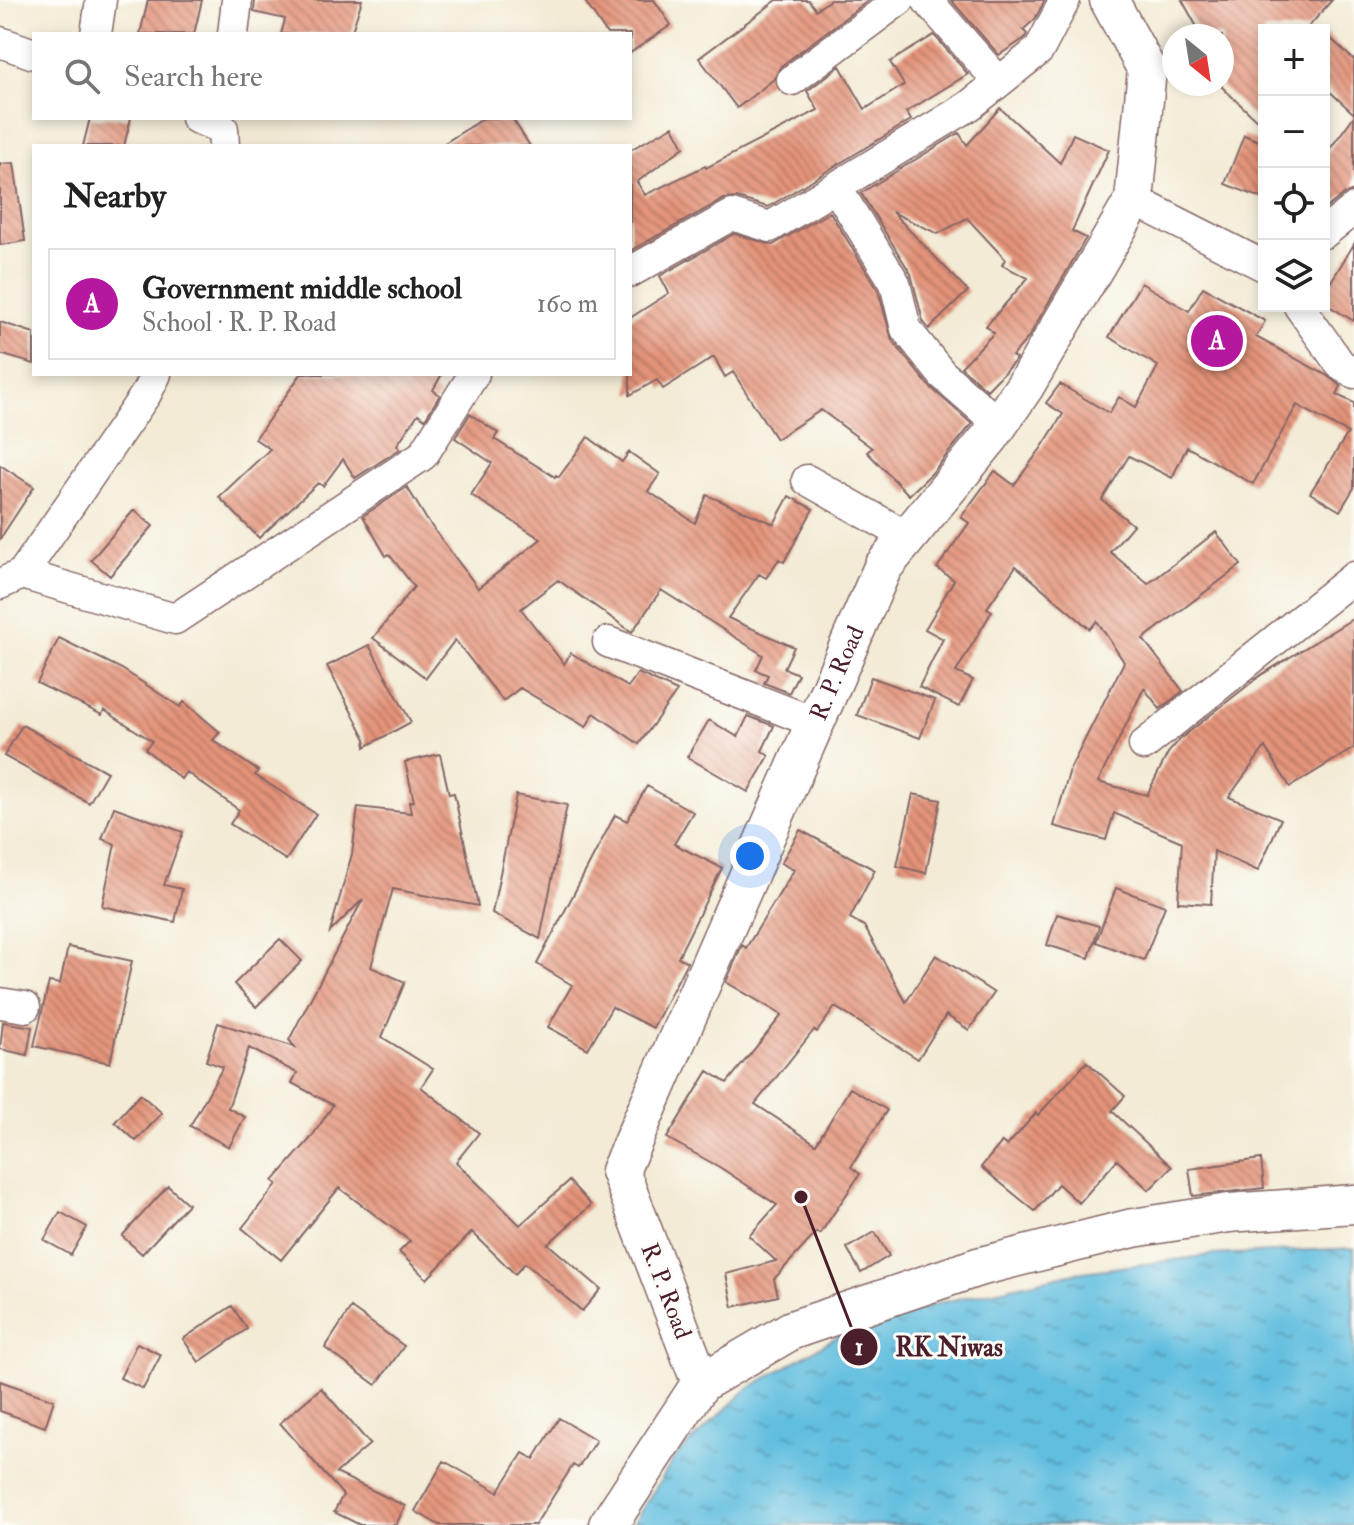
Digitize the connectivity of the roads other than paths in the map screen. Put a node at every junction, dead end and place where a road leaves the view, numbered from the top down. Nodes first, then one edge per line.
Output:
1 (101, 0) edge
2 (237, 0) edge
3 (899, 0) edge
4 (927, 0) edge
5 (1065, 0) edge
6 (1109, 0) edge
7 (96, 32) edge
8 (233, 32) edge
9 (0, 42) edge
10 (32, 53) edge
11 (792, 80) dead end
12 (999, 82) junction
13 (836, 187) junction
14 (1134, 200) junction
15 (1354, 209) edge
16 (1330, 228) edge
17 (1258, 263) edge
18 (632, 271) edge
19 (1303, 312) edge
20 (1354, 373) edge
21 (155, 376) edge
22 (473, 376) edge
23 (999, 424) junction
24 (807, 480) dead end
25 (908, 537) junction
26 (1354, 577) edge
27 (11, 579) edge
28 (608, 642) dead end
29 (816, 723) junction
30 (1144, 745) dead end
31 (1354, 1204) edge
32 (701, 1383) junction
33 (608, 1525) edge

1 - 7 street
2 - 8 street
3 - 11 street
4 - 12 street
5 - 12 street
6 - 14 street, R. P. Road
9 - 10 street
12 - 13 street
13 - 18 street
13 - 23 street
14 - 17 street
14 - 23 street, R. P. Road
15 - 16 street
19 - 20 street
21 - 27 street
22 - 27 street
23 - 25 street, R. P. Road
24 - 25 street
25 - 29 street, R. P. Road
26 - 30 street
28 - 29 street
29 - 32 street, R. P. Road
31 - 32 street
32 - 33 street

